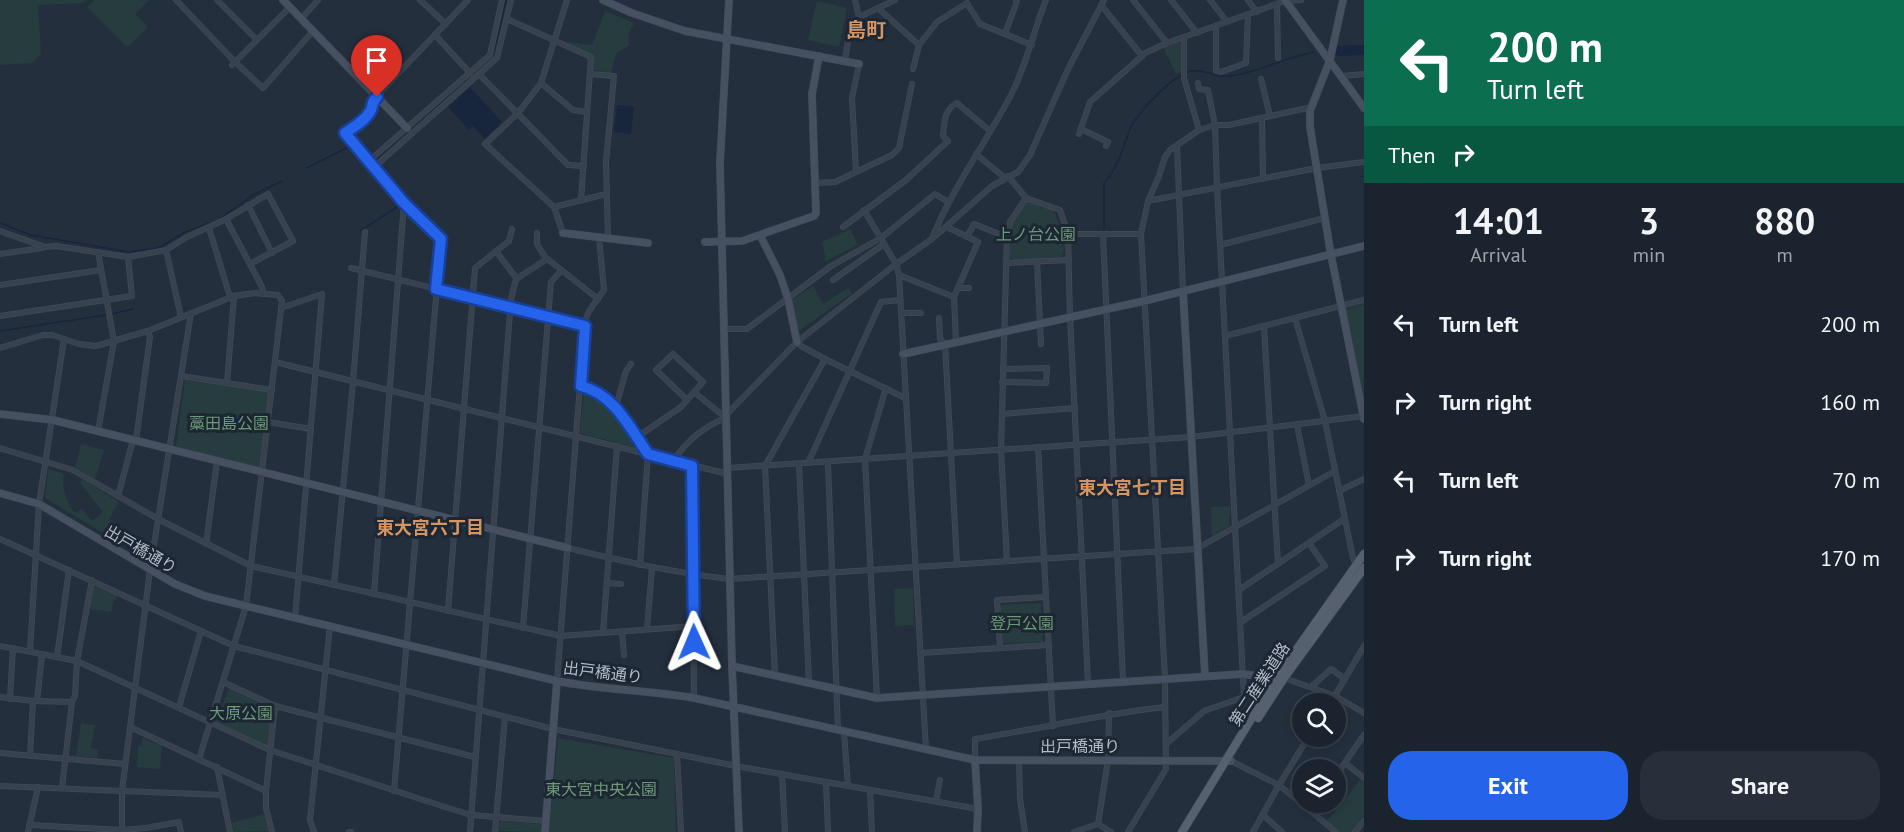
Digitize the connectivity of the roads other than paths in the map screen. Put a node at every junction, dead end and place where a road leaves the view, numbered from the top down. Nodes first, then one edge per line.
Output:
1 (176, 0) edge
2 (217, 0) edge
3 (283, 0) edge
4 (318, 0) edge
5 (420, 0) edge
6 (468, 0) edge
7 (502, 0) edge
8 (511, 0) edge
9 (567, 0) edge
10 (603, 0) edge
11 (729, 0) edge
12 (855, 0) edge
13 (895, 0) edge
14 (1016, 0) edge
15 (1046, 0) edge
16 (1133, 0) edge
17 (1171, 0) edge
18 (1210, 0) edge
19 (1248, 0) edge
20 (1285, 0) edge
21 (1301, 0) edge
22 (1343, 0) edge
23 (968, 1) edge
24 (1102, 3) edge
25 (1277, 5) junction
26 (290, 7) junction
27 (879, 9) junction
28 (1257, 12) junction
29 (1248, 15) junction
30 (859, 17) junction
31 (301, 19) junction
32 (507, 19) junction
33 (1227, 22) junction
34 (446, 24) junction
35 (1216, 26) junction
36 (313, 31) junction
37 (1197, 33) junction
38 (1005, 34) junction
39 (435, 35) junction
40 (727, 38) junction
41 (1184, 38) junction
42 (256, 39) junction
43 (554, 40) junction
44 (1167, 43) junction
45 (919, 45) junction
46 (1032, 45) junction
47 (819, 56) junction
48 (1142, 56) junction
49 (1278, 58) dead end
50 (1330, 60) junction
51 (845, 61) junction
52 (233, 63) junction
53 (859, 64) joint
54 (913, 69) dead end
55 (470, 73) junction
56 (479, 74) junction
57 (590, 74) junction
58 (1364, 74) edge
59 (1342, 76) junction
60 (1261, 79) dead end
61 (541, 83) junction
62 (1198, 83) dead end
63 (912, 84) dead end
64 (377, 97) junction
65 (1312, 106) junction
66 (1364, 108) edge
67 (586, 112) junction
68 (518, 113) junction
69 (1270, 116) junction
70 (1262, 118) junction
71 (1215, 125) junction
72 (407, 128) junction
73 (1199, 130) junction
74 (990, 131) junction
75 (1106, 146) dead end
76 (1177, 146) junction
77 (976, 154) junction
78 (369, 160) junction
79 (1364, 162) edge
80 (584, 166) junction
81 (375, 168) junction
82 (1317, 168) junction
83 (856, 172) junction
84 (1007, 177) junction
85 (1263, 179) junction
86 (816, 183) junction
87 (1217, 187) junction
88 (606, 194) junction
89 (1180, 195) junction
90 (1026, 198) junction
91 (580, 200) junction
92 (1148, 201) junction
93 (948, 202) junction
94 (404, 203) junction
95 (248, 205) junction
96 (554, 207) junction
97 (864, 210) junction
98 (1325, 218) junction
99 (226, 219) junction
100 (843, 227) dead end
101 (947, 227) junction
102 (209, 228) junction
103 (512, 229) dead end
104 (0, 231) edge
105 (365, 232) dead end
106 (537, 233) dead end
107 (563, 233) joint
108 (1068, 234) junction
109 (1103, 234) junction
110 (1141, 234) junction
111 (760, 235) junction
112 (599, 237) junction
113 (967, 237) junction
114 (1007, 237) junction
115 (608, 238) junction
116 (881, 238) junction
117 (932, 239) junction
118 (705, 242) dead end
119 (722, 242) junction
120 (648, 243) dead end
121 (884, 244) junction
122 (1220, 245) junction
123 (1364, 246) edge
124 (45, 248) junction
125 (166, 250) junction
126 (496, 251) junction
127 (98, 252) junction
128 (272, 253) junction
129 (0, 254) edge
130 (1331, 255) junction
131 (128, 257) junction
132 (547, 259) junction
133 (1069, 260) junction
134 (1038, 261) junction
135 (1007, 263) junction
136 (250, 264) junction
137 (896, 264) junction
138 (351, 268) dead end
139 (101, 270) junction
140 (561, 270) junction
141 (362, 271) junction
142 (899, 275) junction
143 (398, 279) junction
144 (518, 279) junction
145 (833, 280) dead end
146 (1222, 282) junction
147 (0, 285) edge
148 (958, 288) junction
149 (969, 288) dead end
150 (436, 289) junction
151 (1183, 291) junction
152 (264, 294) junction
153 (232, 297) junction
154 (954, 297) junction
155 (473, 298) junction
156 (598, 299) junction
157 (788, 299) junction
158 (106, 300) junction
159 (900, 300) junction
160 (1364, 300) edge
161 (1144, 301) junction
162 (1341, 306) junction
163 (511, 307) junction
164 (281, 308) junction
165 (1106, 309) junction
166 (191, 313) junction
167 (901, 313) junction
168 (921, 313) dead end
169 (0, 316) edge
170 (548, 316) junction
171 (181, 317) junction
172 (1070, 317) junction
173 (939, 318) dead end
174 (1295, 318) junction
175 (1039, 324) junction
176 (585, 326) junction
177 (1264, 326) junction
178 (724, 329) junction
179 (148, 331) junction
180 (1004, 332) junction
181 (1225, 336) junction
182 (64, 339) junction
183 (114, 341) junction
184 (797, 342) junction
185 (956, 342) junction
186 (945, 345) junction
187 (1041, 345) dead end
188 (0, 348) edge
189 (903, 354) junction
190 (825, 359) junction
191 (275, 362) junction
192 (631, 364) dead end
193 (1003, 369) junction
194 (315, 371) junction
195 (851, 371) junction
196 (181, 376) junction
197 (354, 382) junction
198 (1002, 382) junction
199 (226, 383) junction
200 (581, 386) junction
201 (886, 388) junction
202 (272, 390) junction
203 (390, 391) junction
204 (694, 392) junction
205 (905, 398) junction
206 (426, 400) junction
207 (687, 400) junction
208 (616, 406) junction
209 (1075, 408) junction
210 (464, 409) junction
211 (0, 414) edge
212 (1002, 414) junction
213 (726, 417) junction
214 (1364, 417) edge
215 (502, 418) junction
216 (53, 420) junction
217 (1325, 421) junction
218 (268, 422) junction
219 (1297, 424) junction
220 (539, 427) junction
221 (1269, 428) junction
222 (311, 429) junction
223 (98, 431) junction
224 (1230, 432) junction
225 (578, 436) junction
226 (637, 437) junction
227 (1191, 437) junction
228 (135, 440) junction
229 (1151, 440) junction
230 (1112, 442) junction
231 (1077, 445) junction
232 (617, 446) junction
233 (1038, 447) junction
234 (0, 448) edge
235 (169, 449) junction
236 (1001, 450) junction
237 (951, 453) junction
238 (648, 454) junction
239 (909, 456) junction
240 (865, 459) junction
241 (673, 460) junction
242 (218, 461) junction
243 (828, 462) junction
244 (46, 463) junction
245 (808, 463) junction
246 (799, 464) junction
247 (692, 466) junction
248 (765, 466) junction
249 (727, 471) junction
250 (1335, 471) junction
251 (262, 472) junction
252 (1364, 479) edge
253 (306, 483) junction
254 (1309, 485) junction
255 (1340, 491) junction
256 (344, 492) junction
257 (0, 493) edge
258 (118, 496) junction
259 (381, 502) junction
260 (39, 504) junction
261 (1273, 505) junction
262 (417, 511) junction
263 (158, 519) junction
264 (1344, 519) junction
265 (454, 520) junction
266 (1235, 527) junction
267 (494, 530) junction
268 (0, 539) edge
269 (530, 539) junction
270 (1309, 543) junction
271 (206, 544) junction
272 (568, 548) junction
273 (1196, 549) junction
274 (1157, 551) junction
275 (1117, 554) junction
276 (1364, 554) edge
277 (36, 555) junction
278 (1081, 556) junction
279 (609, 558) junction
280 (1044, 559) junction
281 (1007, 561) junction
282 (957, 564) junction
283 (1278, 564) junction
284 (251, 566) junction
285 (640, 566) junction
286 (915, 567) junction
287 (1361, 567) edge
288 (652, 568) junction
289 (69, 570) junction
290 (150, 570) junction
291 (870, 570) junction
292 (832, 573) junction
293 (804, 574) junction
294 (693, 575) junction
295 (299, 577) junction
296 (770, 577) junction
297 (730, 579) junction
298 (92, 580) junction
299 (607, 584) junction
300 (621, 584) dead end
301 (334, 585) junction
302 (1239, 590) junction
303 (374, 594) junction
304 (1046, 597) junction
305 (410, 602) junction
306 (146, 606) junction
307 (246, 606) junction
308 (448, 611) junction
309 (295, 618) junction
310 (486, 619) junction
311 (1241, 622) junction
312 (330, 626) junction
313 (694, 626) junction
314 (523, 628) junction
315 (647, 629) junction
316 (201, 631) junction
317 (622, 632) junction
318 (603, 633) junction
319 (561, 636) junction
320 (406, 645) junction
321 (1049, 645) junction
322 (0, 646) edge
323 (234, 646) junction
324 (1364, 646) edge
325 (13, 648) junction
326 (1000, 648) junction
327 (30, 651) junction
328 (920, 652) junction
329 (42, 654) junction
330 (624, 655) dead end
331 (57, 657) junction
332 (77, 661) junction
333 (483, 663) junction
334 (732, 666) junction
335 (325, 670) junction
336 (1243, 674) junction
337 (775, 676) junction
338 (1205, 676) junction
339 (1284, 678) junction
340 (1165, 679) junction
341 (1345, 679) junction
342 (1275, 680) junction
343 (557, 681) junction
344 (1123, 681) junction
345 (223, 682) junction
346 (808, 683) junction
347 (1088, 683) junction
348 (1051, 686) junction
349 (1311, 687) junction
350 (135, 688) junction
351 (403, 690) junction
352 (837, 690) junction
353 (1327, 693) edge
354 (1337, 693) edge
355 (922, 694) junction
356 (0, 697) edge
357 (694, 698) junction
358 (877, 698) junction
359 (10, 699) junction
360 (35, 701) junction
361 (72, 702) junction
362 (1346, 702) edge
363 (275, 706) junction
364 (734, 706) junction
365 (179, 707) junction
366 (1165, 707) junction
367 (479, 710) junction
368 (1109, 713) junction
369 (1364, 713) edge
370 (506, 717) junction
371 (320, 718) junction
372 (211, 723) junction
373 (1053, 726) junction
374 (130, 727) junction
375 (553, 729) junction
376 (841, 731) junction
377 (1364, 735) edge
378 (399, 738) junction
379 (1166, 744) junction
380 (1302, 747) edge
381 (270, 750) junction
382 (926, 750) junction
383 (0, 753) edge
384 (677, 754) junction
385 (30, 756) junction
386 (476, 757) junction
387 (65, 758) junction
388 (199, 759) junction
389 (1166, 759) junction
390 (975, 760) junction
391 (1019, 760) junction
392 (1108, 760) junction
393 (1229, 760) junction
394 (1346, 762) edge
395 (125, 764) junction
396 (1346, 764) edge
397 (315, 765) junction
398 (736, 766) junction
399 (217, 767) junction
400 (782, 774) junction
401 (1364, 778) edge
402 (940, 780) dead end
403 (826, 782) junction
404 (1279, 784) junction
405 (0, 786) edge
406 (848, 786) junction
407 (38, 787) junction
408 (62, 788) junction
409 (870, 790) junction
410 (122, 791) junction
411 (266, 791) junction
412 (394, 791) junction
413 (222, 795) junction
414 (1292, 795) edge
415 (936, 801) junction
416 (978, 809) junction
417 (1313, 813) edge
418 (471, 815) junction
419 (1263, 815) junction
420 (496, 818) junction
421 (546, 820) junction
422 (1364, 821) edge
423 (1098, 824) junction
424 (29, 825) junction
425 (59, 830) edge
426 (95, 830) edge
427 (122, 830) junction
428 (147, 830) edge
429 (28, 832) edge
430 (181, 832) edge
431 (230, 832) edge
432 (272, 832) edge
433 (314, 832) edge
434 (470, 832) edge
435 (495, 832) edge
436 (545, 832) edge
437 (681, 832) edge
438 (739, 832) edge
439 (784, 832) edge
440 (828, 832) edge
441 (872, 832) edge
442 (977, 832) edge
443 (1025, 832) edge
444 (1074, 832) edge
445 (1111, 832) edge
446 (1128, 832) edge
447 (1182, 832) edge
448 (1188, 832) edge
449 (1253, 832) edge
450 (1282, 832) edge
451 (1336, 832) edge
452 (1355, 832) edge

1 - 52 street
2 - 42 street
3 - 26 street
4 - 31 street
5 - 34 street
6 - 34 street
7 - 55 street
8 - 32 street
9 - 43 street
10 - 40 street
11 - 40 street
12 - 30 street
13 - 27 street
14 - 38 street
15 - 46 street
16 - 44 street
17 - 37 street
18 - 33 street
19 - 28 street
20 - 21 street
20 - 25 street
20 - 50 street
22 - 50 street
23 - 38 street
23 - 45 street
24 - 48 street
24 - 84 street
25 - 28 street
25 - 49 street
26 - 31 street
26 - 42 street
27 - 30 street
27 - 45 street
28 - 29 street
29 - 33 street
29 - 35 street
30 - 51 street
31 - 36 street
32 - 43 street
32 - 56 street
33 - 35 street
34 - 39 street
35 - 37 street
36 - 52 street
36 - 64 street
37 - 41 street
38 - 46 street
39 - 55 street
39 - 64 street
40 - 47 street
40 - 119 street
41 - 44 street
41 - 73 street
42 - 52 street
43 - 57 street
43 - 61 street
44 - 48 street
45 - 54 street
46 - 74 street
47 - 51 street
47 - 86 street
48 - 75 street
50 - 59 street
50 - 65 street
51 - 53 street
53 - 83 street
55 - 72 street
56 - 68 street
56 - 81 street
57 - 67 street
57 - 88 street
58 - 59 street
59 - 66 street
60 - 69 street
61 - 67 street
61 - 68 street
62 - 71 street
63 - 83 street
64 - 72 street
64 - 78 street
65 - 69 street
65 - 82 street
67 - 80 street
68 - 80 street
68 - 96 street
69 - 70 street
70 - 71 street
70 - 85 street
71 - 73 street
71 - 87 street
72 - 78 street
73 - 76 street
74 - 77 street
74 - 97 street
76 - 89 street
76 - 92 street
77 - 84 street
77 - 93 street
78 - 81 street
79 - 82 street
80 - 91 street
81 - 94 street
82 - 85 street
82 - 98 street
83 - 86 street
84 - 90 street
84 - 101 street
85 - 87 street
86 - 111 street
87 - 89 street
87 - 122 street
88 - 91 street
88 - 115 street
89 - 92 street
89 - 151 street
90 - 108 street
90 - 114 street
91 - 96 street
92 - 110 street
93 - 116 street
93 - 117 street
94 - 143 street
94 - 150 street
95 - 99 street
95 - 128 street
95 - 128 street
96 - 107 street
97 - 100 street
97 - 116 street
98 - 122 street
98 - 130 street
99 - 102 street
99 - 136 street
101 - 113 street
101 - 117 street
102 - 125 street
102 - 153 street
103 - 126 street
104 - 124 street
105 - 141 street
106 - 132 street
107 - 112 street
108 - 109 street
108 - 133 street
109 - 110 street
109 - 165 street
110 - 161 street
111 - 119 street
111 - 157 street
112 - 115 street
112 - 156 street
113 - 114 street
113 - 148 street
114 - 135 street
115 - 120 street
116 - 121 street
116 - 157 street
117 - 137 street
118 - 119 street
119 - 178 street
121 - 137 street
121 - 145 street
122 - 146 street
123 - 130 street
124 - 127 street
124 - 129 street
125 - 131 street
125 - 171 street
126 - 144 street
126 - 155 street
127 - 131 street
127 - 139 street
128 - 136 street
130 - 146 street
130 - 162 street
131 - 158 street
132 - 140 street
132 - 144 street
133 - 134 street
133 - 172 street
134 - 135 street
134 - 175 street
135 - 180 street
136 - 152 street
137 - 142 street
137 - 184 street
138 - 141 street
139 - 147 street
139 - 158 street
140 - 156 street
140 - 170 street
141 - 143 street
141 - 197 street
142 - 154 street
142 - 159 street
143 - 150 street
143 - 203 street
144 - 163 street
146 - 151 street
146 - 181 street
148 - 149 street
148 - 154 street
150 - 155 street
150 - 206 street
151 - 161 street
151 - 227 street
152 - 153 street
152 - 164 street
153 - 166 street
153 - 199 street
154 - 185 street
155 - 163 street
155 - 210 street
156 - 176 street
157 - 178 street
157 - 184 street
158 - 169 street
158 - 183 street
159 - 167 street
159 - 195 street
160 - 162 street
161 - 165 street
161 - 229 street
162 - 174 street
162 - 214 street
163 - 170 street
163 - 215 street
164 - 191 street
164 - 194 street
165 - 172 street
165 - 230 street
166 - 171 street
166 - 196 street
167 - 168 street
167 - 189 street
170 - 176 street
170 - 220 street
171 - 179 street
172 - 175 street
172 - 209 street
173 - 186 street
174 - 177 street
174 - 217 street
175 - 180 street
175 - 187 street
176 - 200 street
177 - 181 street
177 - 221 street
178 - 213 street
179 - 183 street
179 - 228 street
180 - 185 street
180 - 193 street
181 - 224 street
182 - 183 street
182 - 188 street
182 - 216 street
183 - 223 street
184 - 190 street
184 - 213 street
185 - 186 street
186 - 189 street
186 - 237 street
189 - 205 street
190 - 195 street
190 - 248 street
191 - 194 street
191 - 202 street
192 - 208 street
193 - 198 street
193 - 198 street
194 - 197 street
194 - 222 street
195 - 201 street
195 - 245 street
196 - 199 street
196 - 235 street
197 - 203 street
197 - 256 street
198 - 212 street
199 - 202 street
200 - 208 street
200 - 225 street
201 - 205 street
201 - 240 street
202 - 218 street
203 - 206 street
203 - 259 street
204 - 207 street
204 - 207 street
204 - 213 street
205 - 239 street
206 - 210 street
206 - 262 street
207 - 226 street
208 - 226 street
209 - 212 street
209 - 231 street
210 - 215 street
210 - 265 street
211 - 216 street
212 - 236 street
213 - 241 street
213 - 249 street
214 - 217 street
215 - 220 street
215 - 267 street
216 - 223 street
216 - 244 street
217 - 219 street
217 - 250 street
218 - 222 street
218 - 251 street
219 - 221 street
219 - 254 street
220 - 225 street
220 - 269 street
221 - 224 street
221 - 261 street
222 - 253 street
223 - 228 street
224 - 227 street
224 - 266 street
225 - 232 street
225 - 272 street
226 - 238 street
227 - 229 street
227 - 273 street
228 - 235 street
228 - 258 street
229 - 230 street
229 - 274 street
230 - 231 street
230 - 275 street
231 - 233 street
231 - 278 street
232 - 238 street
232 - 279 street
233 - 236 street
233 - 280 street
234 - 244 street
235 - 242 street
235 - 263 street
236 - 237 street
236 - 281 street
237 - 239 street
237 - 282 street
238 - 241 street
238 - 285 street
239 - 240 street
239 - 286 street
240 - 243 street
240 - 291 street
241 - 247 street
242 - 251 street
242 - 271 street
243 - 245 street
243 - 292 street
244 - 258 street
244 - 260 street
245 - 246 street
246 - 248 street
246 - 293 street
247 - 249 street
247 - 294 street
248 - 249 street
248 - 296 street
249 - 297 street
250 - 254 street
250 - 255 street
251 - 253 street
251 - 284 street
252 - 255 street
253 - 256 street
253 - 295 street
254 - 261 street
255 - 264 street
256 - 259 street
256 - 301 street
257 - 260 street, 出戸橋通り
258 - 263 street
259 - 262 street
259 - 303 street
260 - 277 street
260 - 290 street, 出戸橋通り
261 - 266 street
261 - 283 street
262 - 265 street
262 - 305 street
263 - 271 street
263 - 290 street
264 - 270 street
264 - 287 street
265 - 267 street
265 - 308 street
266 - 273 street
266 - 302 street
267 - 269 street
267 - 310 street
268 - 277 street
269 - 272 street
269 - 314 street
270 - 283 street
270 - 311 street
271 - 284 street
272 - 279 street
272 - 319 street
273 - 274 street
273 - 338 street
274 - 275 street
274 - 340 street
275 - 278 street
275 - 344 street
276 - 287 main road, 第二産業道路
277 - 289 street
277 - 327 street
278 - 280 street
278 - 347 street
279 - 285 street
279 - 299 street
280 - 281 street
280 - 304 street
281 - 282 street
282 - 286 street
283 - 302 street
284 - 295 street
284 - 307 street
285 - 288 street
286 - 291 street
286 - 328 street
287 - 339 main road, 第二産業道路
287 - 342 main road, 第二産業道路
288 - 294 street
288 - 315 street
289 - 298 street
289 - 331 street
290 - 306 street
290 - 307 street, 出戸橋通り
291 - 292 street
291 - 358 street
292 - 293 street
292 - 352 street
293 - 296 street
293 - 346 street
294 - 297 street
294 - 313 street
295 - 301 street
295 - 309 street
296 - 297 street
296 - 337 street
297 - 334 street
298 - 306 street
298 - 332 street
299 - 300 street
299 - 318 street
301 - 303 street
302 - 311 street
303 - 305 street
304 - 321 street
304 - 326 street
305 - 308 street
305 - 320 street
306 - 316 street
306 - 350 street
307 - 309 street, 出戸橋通り
307 - 323 street
308 - 310 street
309 - 312 street, 出戸橋通り
310 - 314 street
310 - 333 street
311 - 336 street
312 - 320 street, 出戸橋通り
312 - 335 street
313 - 315 street
313 - 357 street
314 - 319 street
315 - 317 street
316 - 323 street
316 - 365 street
317 - 318 street
317 - 330 street
318 - 319 street
319 - 343 street
320 - 333 street, 出戸橋通り
320 - 351 street
321 - 326 street
321 - 348 street
322 - 325 street
323 - 335 street
323 - 345 street
324 - 341 street
325 - 327 street
325 - 359 street
326 - 328 street
327 - 329 street
328 - 355 street
329 - 331 street
329 - 360 street
331 - 332 street
332 - 350 street
332 - 361 street
333 - 343 street, 出戸橋通り
333 - 367 street
334 - 337 street
334 - 364 street
335 - 351 street
335 - 371 street
336 - 338 street
336 - 342 street
336 - 379 street
337 - 346 street
338 - 340 street
339 - 342 street
339 - 349 street
339 - 393 main road, 第二産業道路
340 - 344 street
340 - 366 street
341 - 349 street
341 - 354 street
342 - 393 main road, 第二産業道路
343 - 357 street, 出戸橋通り
343 - 375 street
344 - 347 street
345 - 363 street
345 - 372 street
346 - 352 street
347 - 348 street
348 - 355 street
348 - 373 street
349 - 353 street
350 - 365 street
350 - 374 street
351 - 367 street
351 - 378 street
352 - 358 street
352 - 376 street
355 - 358 street
355 - 382 street
356 - 359 street
357 - 364 street, 出戸橋通り
359 - 360 street
360 - 361 street
360 - 385 street
361 - 387 street
362 - 369 street
363 - 371 street
363 - 381 street
364 - 376 street, 出戸橋通り
364 - 398 street
365 - 372 street
366 - 368 street
366 - 379 street
367 - 370 street
367 - 386 street
368 - 373 street
368 - 392 street
370 - 375 street
370 - 420 street
371 - 378 street
371 - 397 street
372 - 381 street
372 - 388 street
373 - 390 street
374 - 388 street
374 - 395 street
375 - 384 street
375 - 421 street
376 - 382 street, 出戸橋通り
376 - 406 street
377 - 394 street
378 - 386 street
378 - 412 street
379 - 389 street
380 - 404 street
381 - 397 street
381 - 411 street
382 - 390 street, 出戸橋通り
383 - 385 street
384 - 398 street
384 - 437 street
385 - 387 street
386 - 418 street
387 - 395 street
387 - 408 street
388 - 399 street
389 - 392 street, 出戸橋通り
389 - 393 street, 出戸橋通り
389 - 446 street
390 - 391 street, 出戸橋通り
390 - 416 street
391 - 392 street, 出戸橋通り
391 - 443 street
392 - 423 street
393 - 404 street
393 - 447 main road, 第二産業道路
393 - 448 main road, 第二産業道路
395 - 410 street
396 - 401 street
397 - 412 street
397 - 433 street
398 - 400 street
398 - 438 street
399 - 411 street
399 - 413 street
400 - 403 street
400 - 439 street
402 - 415 street
403 - 406 street
403 - 440 street
404 - 414 street
404 - 419 street
405 - 407 street
406 - 409 street
407 - 408 street
407 - 424 street
408 - 410 street
409 - 415 street
409 - 441 street
410 - 413 street
410 - 427 street
411 - 432 street
412 - 418 street
413 - 431 street
415 - 416 street
416 - 442 street
417 - 451 street
418 - 420 street
418 - 434 street
419 - 449 street
419 - 450 street
420 - 421 street
420 - 435 street
421 - 436 street
422 - 452 street
423 - 444 street
423 - 445 street
424 - 425 street
424 - 429 street
425 - 426 street
426 - 427 street
427 - 428 street
428 - 430 street

